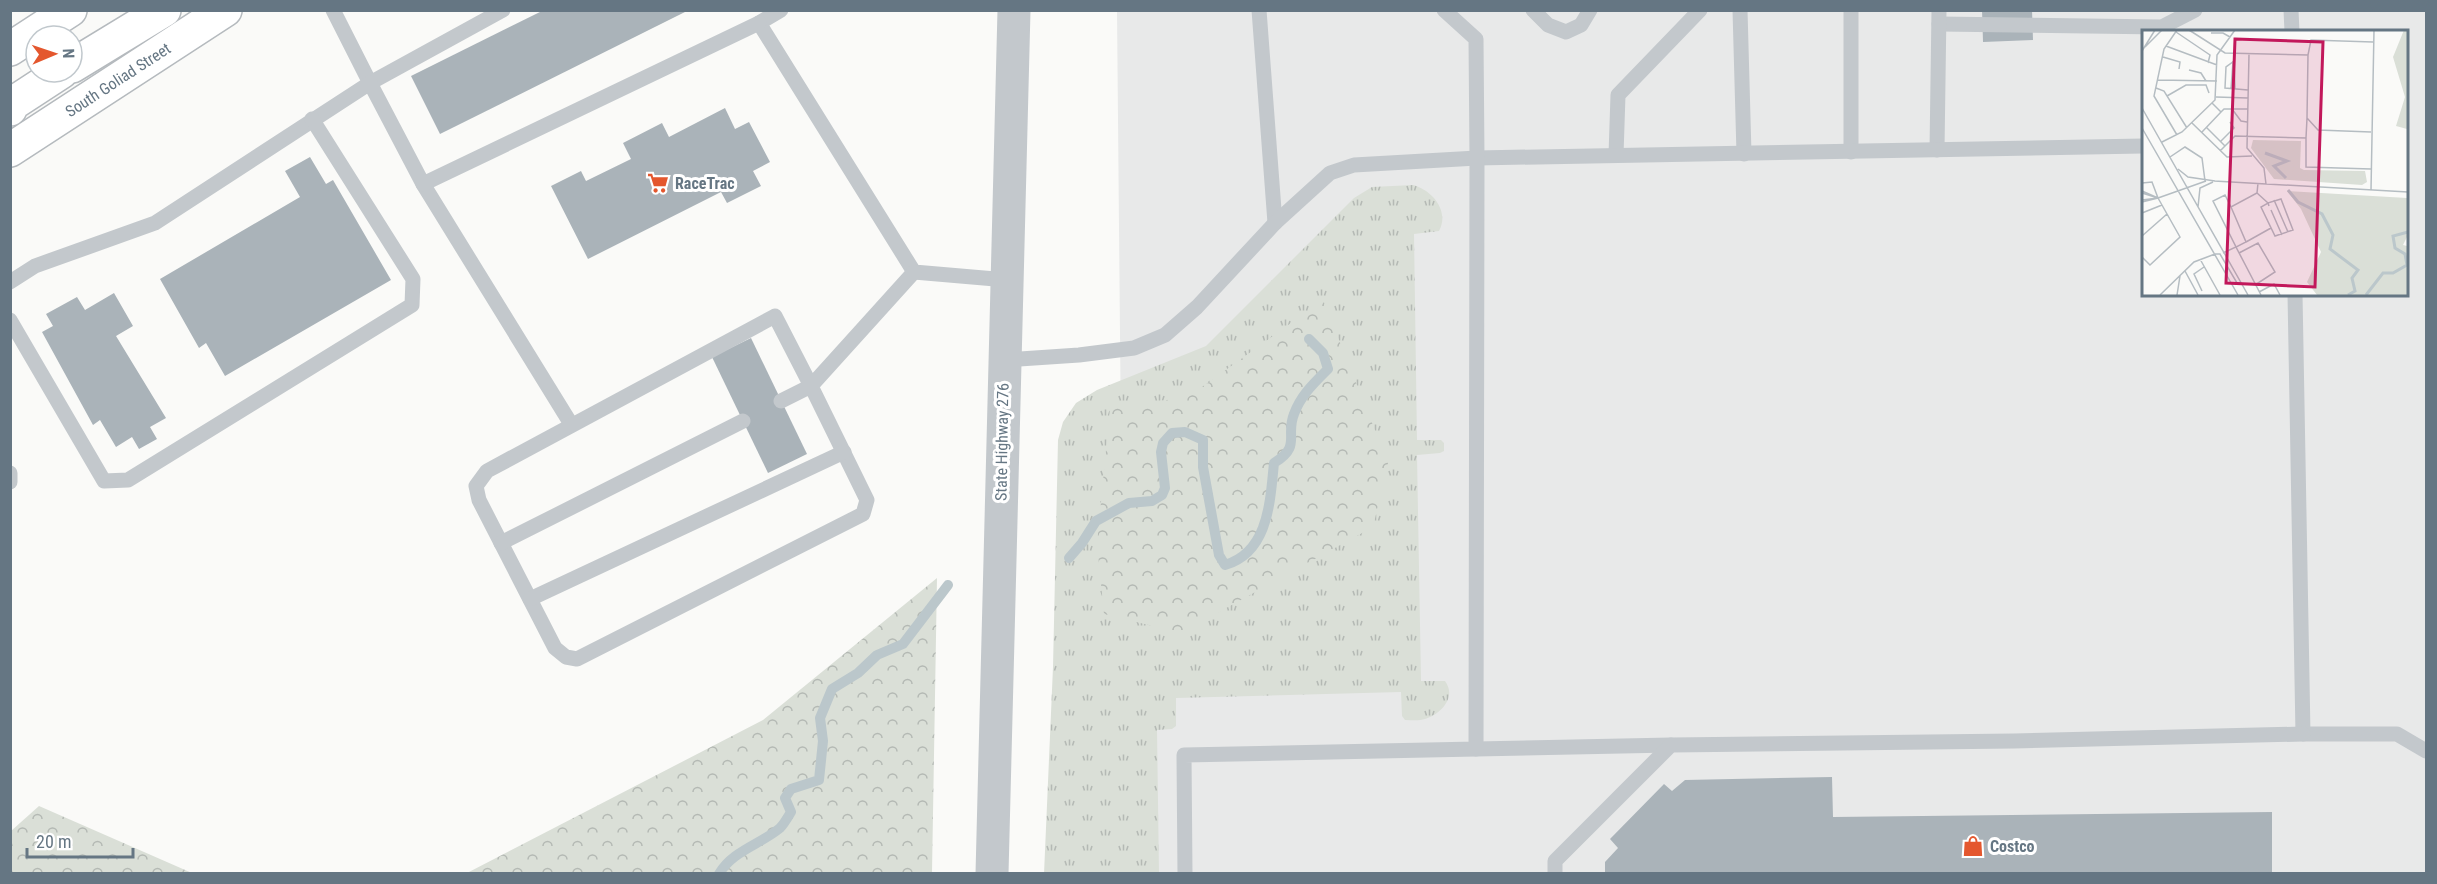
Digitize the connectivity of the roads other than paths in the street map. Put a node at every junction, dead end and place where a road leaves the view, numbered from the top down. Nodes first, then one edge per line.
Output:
1 (70, 10) edge
2 (164, 10) edge
3 (225, 10) edge
4 (333, 10) edge
5 (503, 10) edge
6 (781, 10) edge
7 (1014, 10) edge
8 (1259, 10) edge
9 (1444, 10) edge
10 (1533, 10) edge
11 (1590, 10) edge
12 (1700, 10) edge
13 (1740, 10) edge
14 (1851, 10) edge
15 (2195, 10) edge
16 (2291, 10) edge
17 (1939, 17) edge
18 (759, 23) junction
19 (2292, 30) edge
20 (10, 49) edge
21 (84, 59) edge
22 (370, 83) junction
23 (43, 84) edge
24 (10, 109) edge
25 (312, 119) junction
26 (2142, 146) edge
27 (10, 150) edge
28 (1937, 150) junction
29 (1851, 152) junction
30 (1744, 154) junction
31 (1616, 155) junction
32 (1477, 158) junction
33 (423, 184) junction
34 (1275, 223) junction
35 (914, 272) junction
36 (1007, 280) junction
37 (10, 282) edge
38 (2295, 296) edge
39 (10, 320) edge
40 (1004, 360) junction
41 (811, 386) junction
42 (781, 401) dead end
43 (743, 421) dead end
44 (571, 424) junction
45 (844, 452) junction
46 (10, 473) edge
47 (10, 482) edge
48 (501, 543) junction
49 (530, 599) junction
50 (2303, 734) junction
51 (1671, 745) junction
52 (1476, 749) junction
53 (2427, 751) edge
54 (992, 873) edge
55 (1185, 873) edge
56 (1555, 873) edge

1 - 20 main road
2 - 21 main road
3 - 27 main road, South Goliad Street
4 - 22 lane
5 - 22 lane
6 - 18 lane
7 - 36 street, State Highway 276
8 - 34 lane
9 - 32 lane
10 - 11 lane
12 - 31 lane
13 - 30 lane
14 - 29 lane
15 - 17 lane
16 - 19 lane
17 - 28 lane
18 - 33 lane
18 - 35 lane
22 - 25 lane
22 - 33 lane
23 - 24 main road
25 - 37 lane
25 - 39 lane
26 - 28 lane
28 - 29 lane
29 - 30 lane
30 - 31 lane
31 - 32 lane
32 - 34 lane
32 - 52 lane
33 - 44 lane
34 - 40 lane
35 - 36 lane
35 - 41 lane
36 - 40 street, State Highway 276
38 - 50 lane
40 - 54 street, State Highway 276
41 - 42 lane
41 - 44 lane
41 - 45 lane
43 - 48 lane
44 - 48 lane
45 - 49 lane
45 - 49 lane
46 - 47 lane
48 - 49 lane
50 - 51 lane
50 - 53 lane
51 - 52 lane
51 - 56 lane
52 - 55 lane

